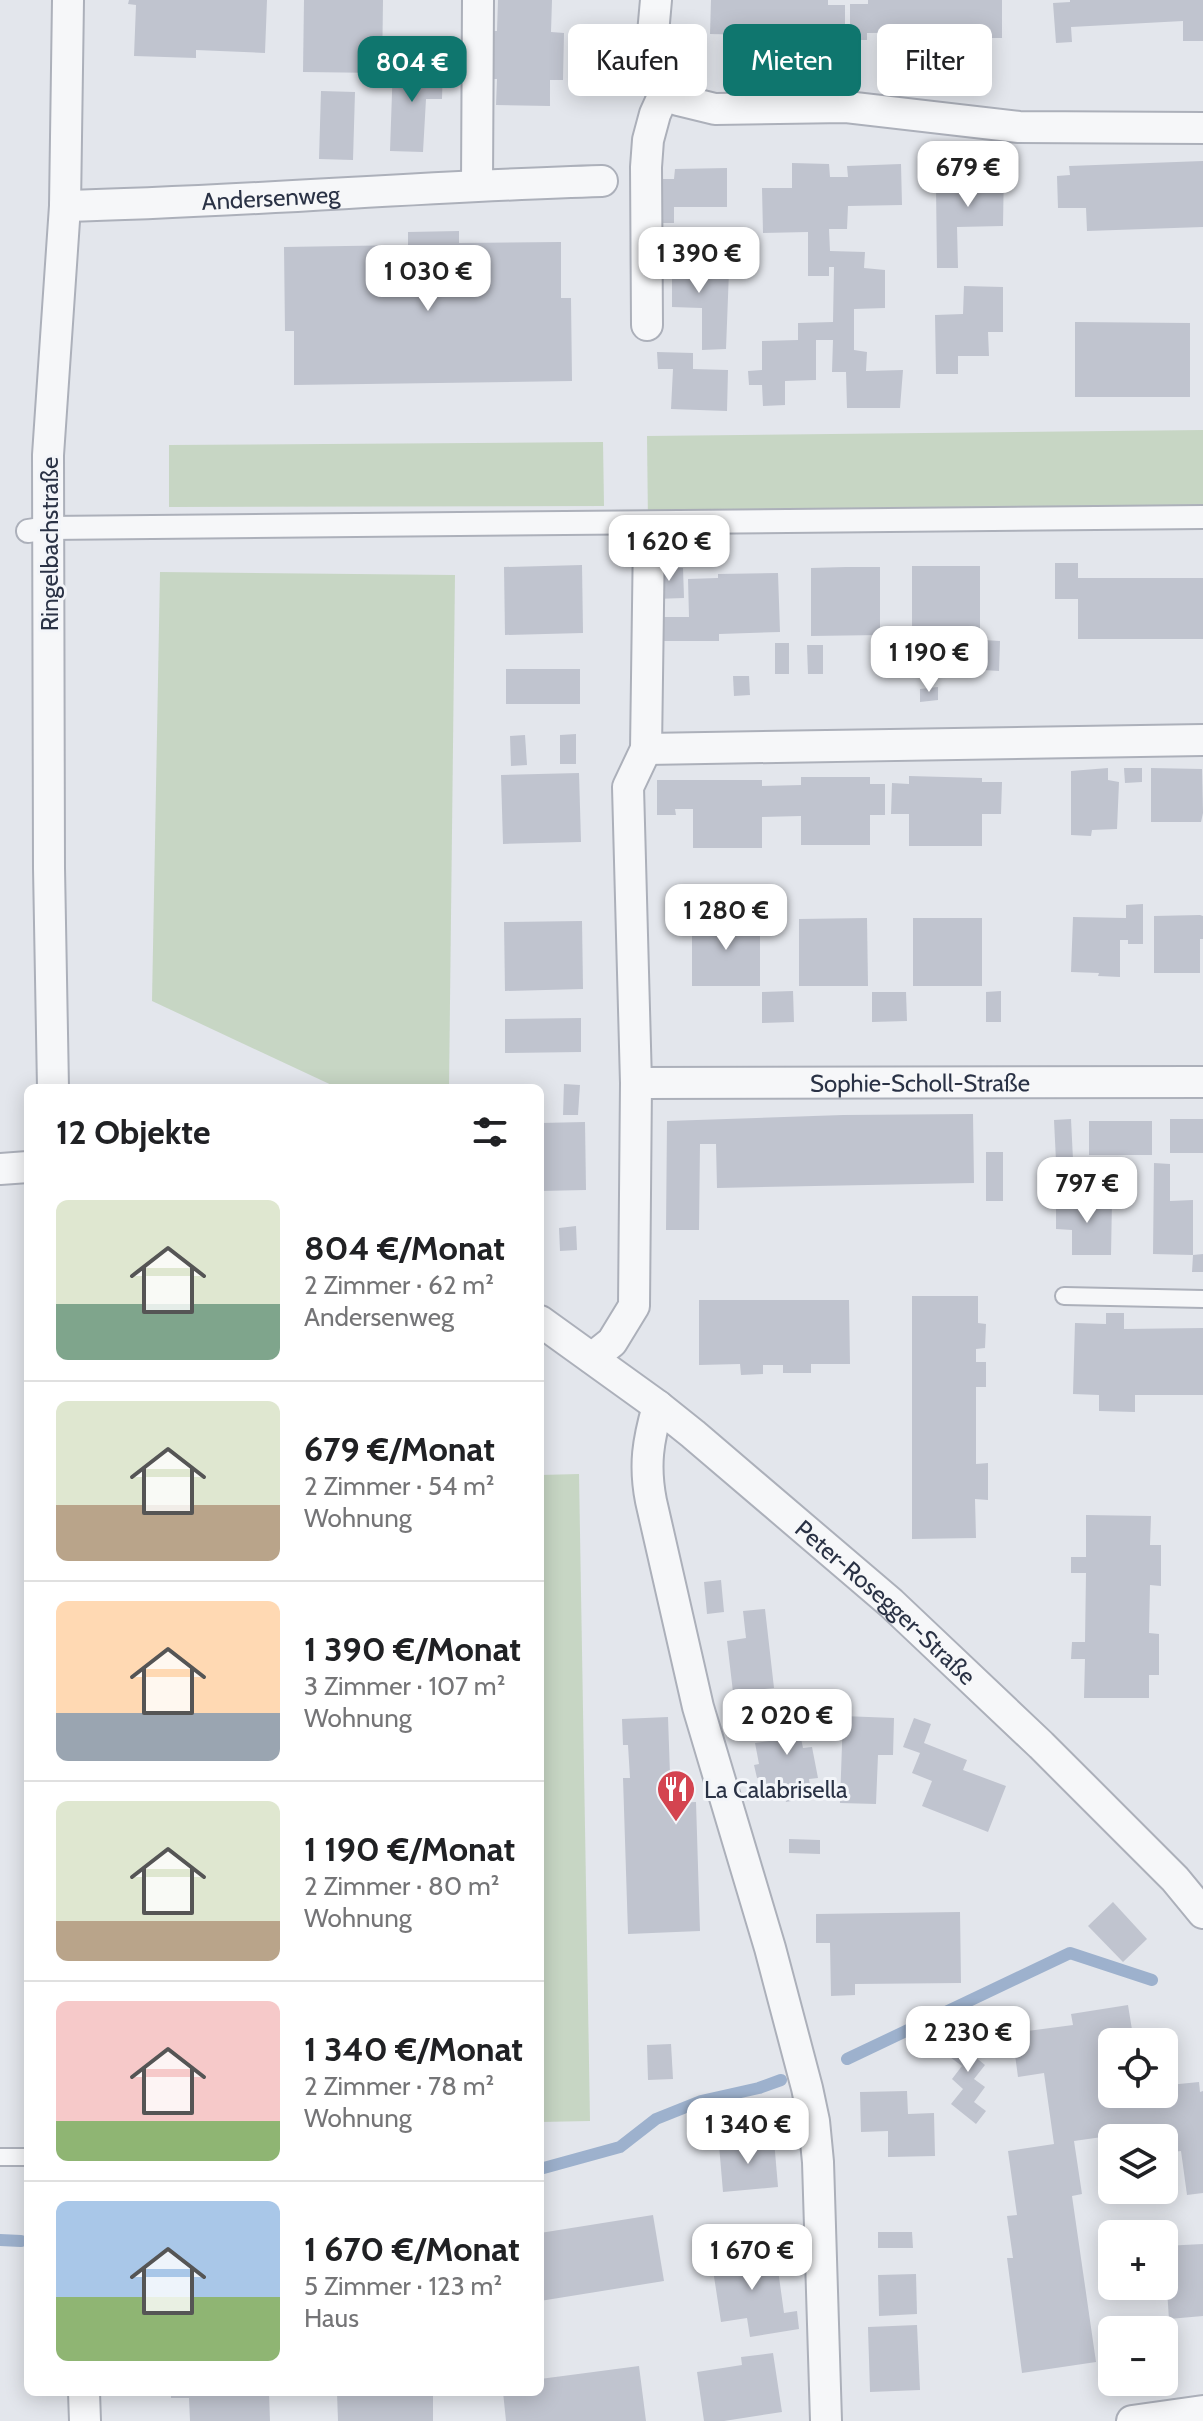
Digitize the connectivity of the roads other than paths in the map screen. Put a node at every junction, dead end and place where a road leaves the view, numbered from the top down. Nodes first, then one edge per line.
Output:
1 (68, 0) edge
2 (478, 0) edge
3 (656, 0) edge
4 (654, 24) edge
5 (663, 96) edge
6 (672, 96) edge
7 (1203, 128) edge
8 (602, 181) dead end
9 (477, 184) junction
10 (65, 206) junction
11 (647, 325) dead end
12 (1203, 517) edge
13 (38, 530) junction
14 (649, 535) dead end
15 (1203, 740) edge
16 (646, 749) junction
17 (1203, 1082) edge
18 (636, 1083) junction
19 (53, 1084) edge
20 (24, 1167) edge
21 (0, 1169) edge
22 (1064, 1296) dead end
23 (1203, 1299) edge
24 (544, 1324) edge
25 (592, 1358) junction
26 (658, 1406) junction
27 (1203, 1913) edge
28 (0, 2157) edge
29 (24, 2157) edge
30 (84, 2396) edge
31 (1203, 2411) edge
32 (85, 2421) edge
33 (826, 2421) edge
34 (1132, 2421) edge

1 - 10 street, Ringelbachstraße
2 - 9 street
3 - 4 street
5 - 11 street
6 - 7 street
8 - 9 street, Andersenweg
9 - 10 street, Andersenweg
10 - 13 street, Ringelbachstraße
12 - 13 street
13 - 19 street, Ringelbachstraße
14 - 16 street
15 - 16 street
16 - 18 street
17 - 18 street, Sophie-Scholl-Straße
18 - 25 street
20 - 21 street
22 - 23 lane
24 - 25 street, Peter-Rosegger-Straße
25 - 26 street, Peter-Rosegger-Straße
26 - 27 street, Peter-Rosegger-Straße
26 - 33 street
28 - 29 lane
30 - 32 street
31 - 34 street

